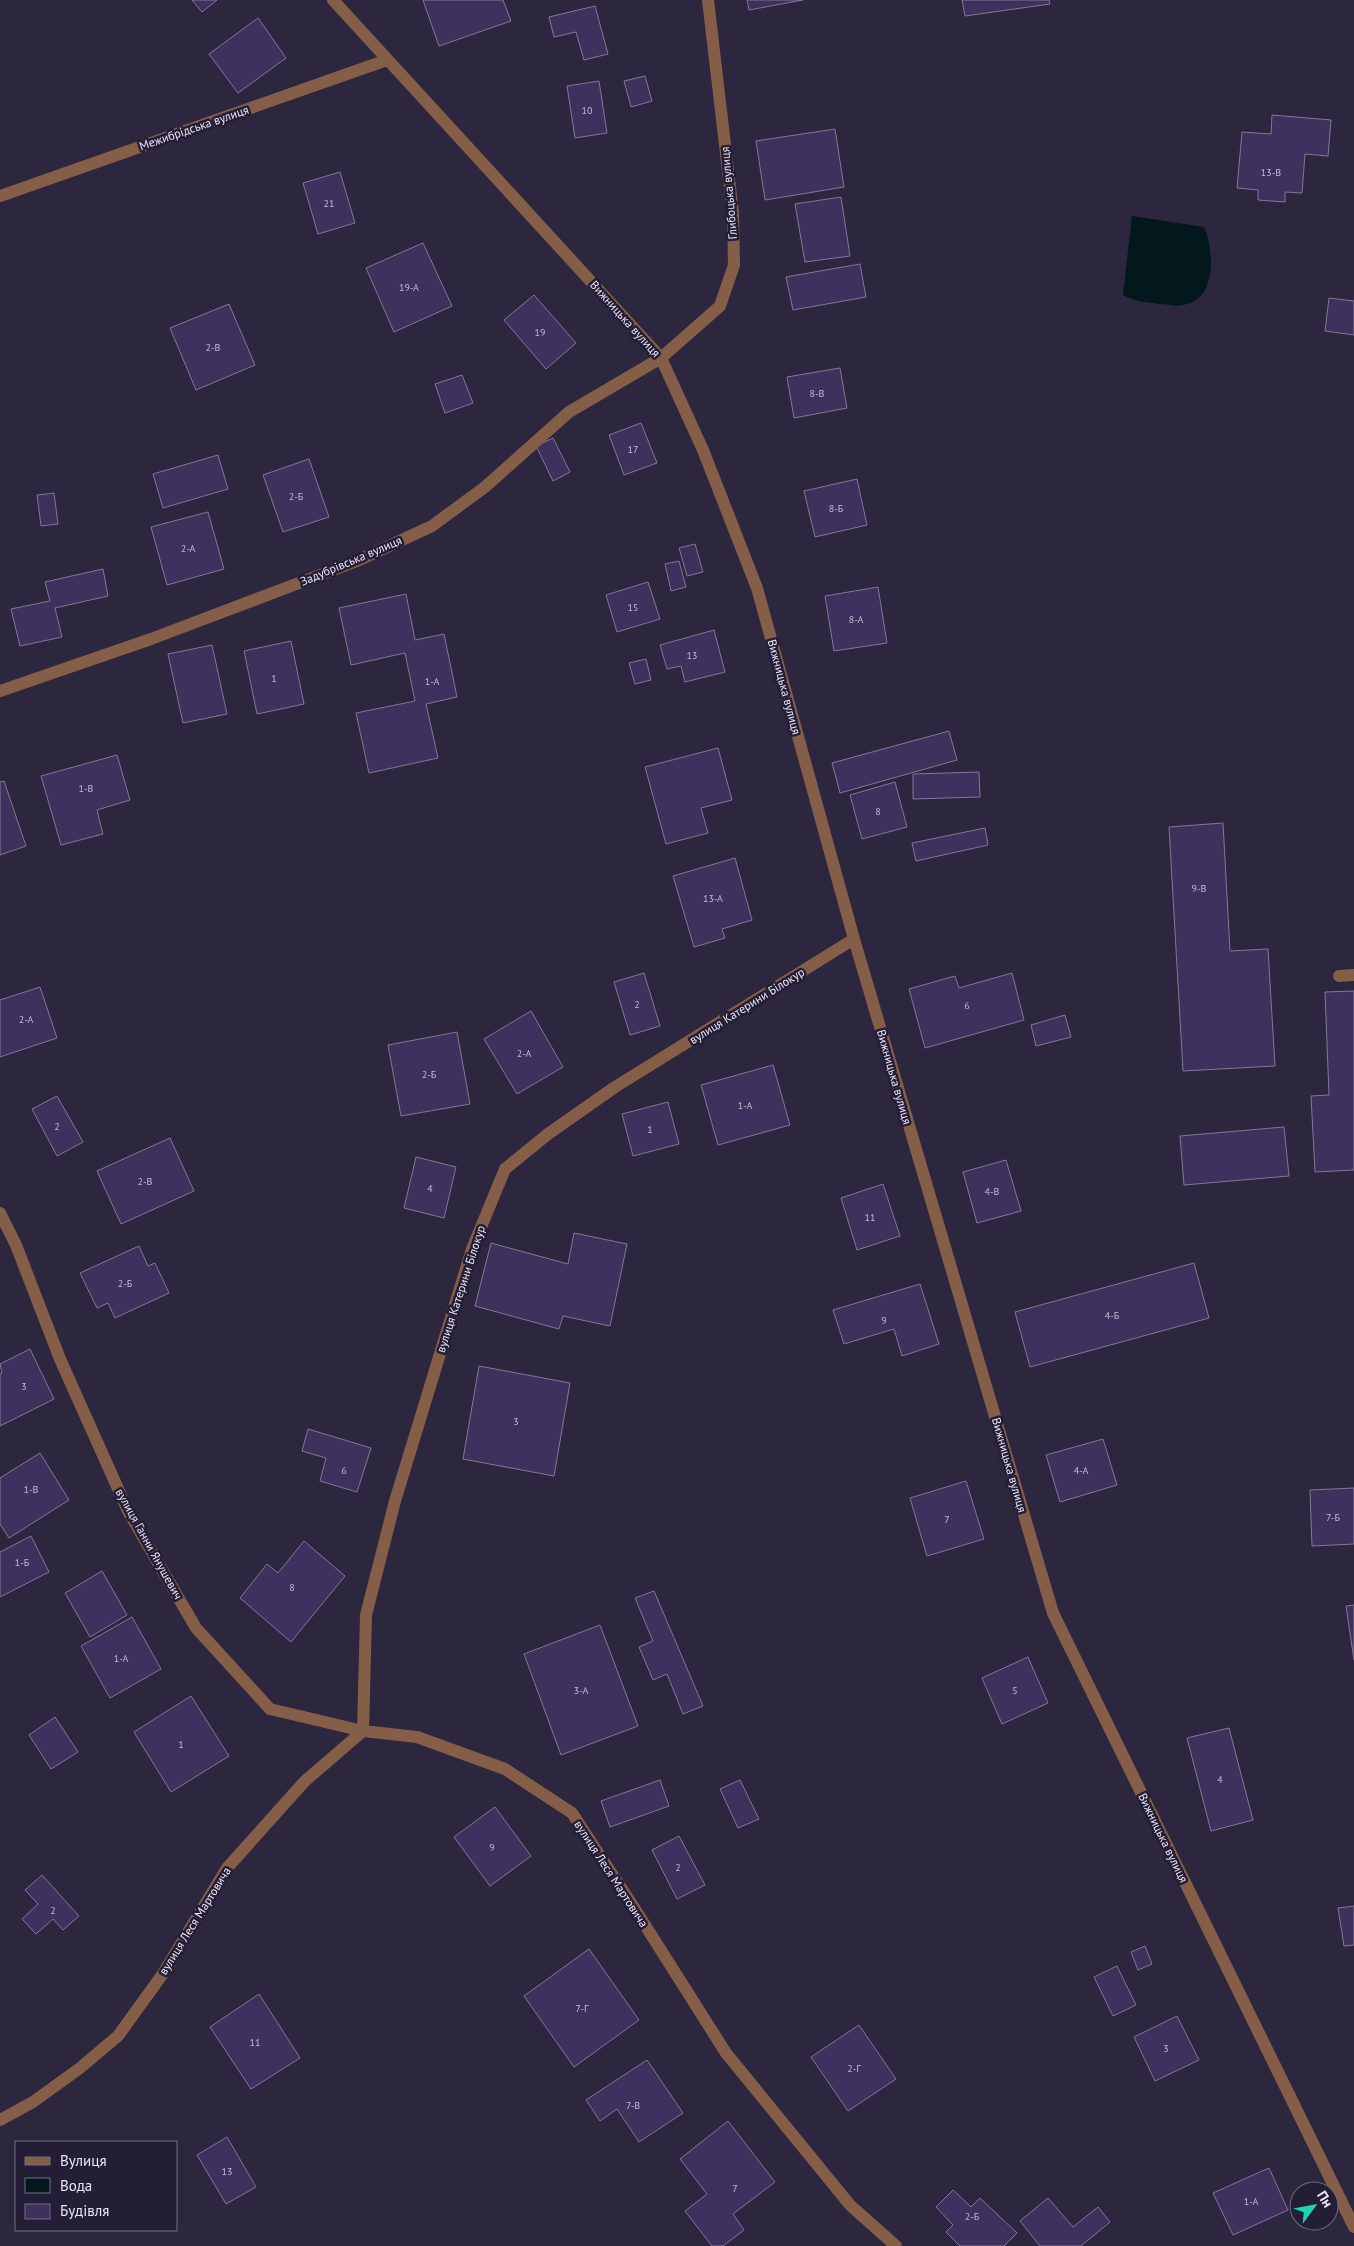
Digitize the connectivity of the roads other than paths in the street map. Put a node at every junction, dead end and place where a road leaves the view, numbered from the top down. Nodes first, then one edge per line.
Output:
1 (333, 0) edge
2 (708, 0) edge
3 (388, 60) junction
4 (0, 196) edge
5 (661, 358) junction
6 (0, 691) edge
7 (854, 939) junction
8 (1339, 976) dead end
9 (1354, 976) edge
10 (0, 1213) edge
11 (363, 1731) junction
12 (0, 2120) edge
13 (1354, 2227) edge
14 (896, 2246) edge

1 - 3 street, Вижницька вулиця
2 - 5 street, Глибоцька вулиця
3 - 4 street, Межибрідська вулиця
3 - 5 street, Вижницька вулиця
5 - 6 street, Задубрівська вулиця
5 - 7 street, Вижницька вулиця
7 - 11 street, вулиця Катерини Білокур
7 - 13 street, Вижницька вулиця
8 - 9 street
10 - 11 street, вулиця Ганни Янушевич
11 - 12 street, вулиця Леся Мартовича
11 - 14 street, вулиця Леся Мартовича

